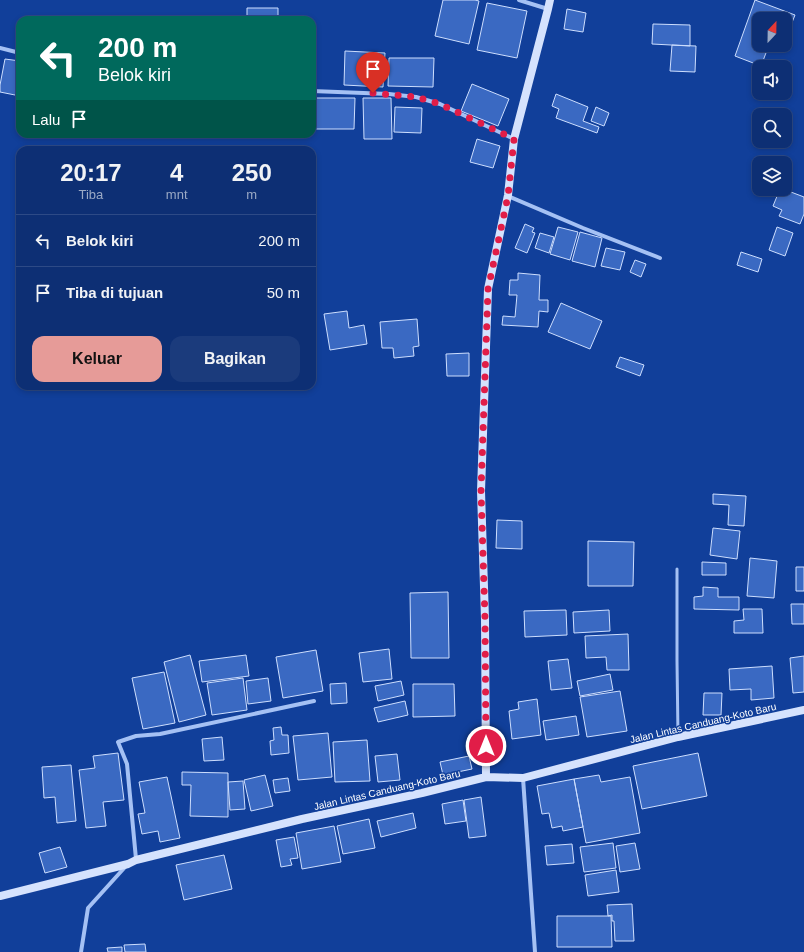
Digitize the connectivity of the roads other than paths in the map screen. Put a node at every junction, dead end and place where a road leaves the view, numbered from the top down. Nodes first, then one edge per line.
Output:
1 (519, 0) edge
2 (550, 0) edge
3 (548, 9) junction
4 (0, 48) edge
5 (16, 52) edge
6 (316, 91) edge
7 (514, 139) junction
8 (508, 196) junction
9 (660, 258) dead end
10 (677, 569) dead end
11 (314, 701) dead end
12 (804, 710) edge
13 (678, 737) junction
14 (486, 778) junction
15 (523, 778) junction
16 (136, 860) junction
17 (128, 864) junction
18 (0, 896) edge
19 (81, 952) edge
20 (536, 952) edge

1 - 3 street
2 - 3 main road
3 - 7 main road
4 - 5 street
6 - 7 street
7 - 8 main road
8 - 9 street
8 - 14 main road
10 - 13 lane
11 - 16 street
12 - 13 main road, Jalan Lintas Canduang-Koto Baru
13 - 15 main road, Jalan Lintas Canduang-Koto Baru
14 - 15 main road, Jalan Lintas Canduang-Koto Baru
14 - 16 main road, Jalan Lintas Canduang-Koto Baru
15 - 20 street
16 - 17 main road, Jalan Lintas Canduang-Koto Baru
17 - 18 main road, Jalan Lintas Canduang-Koto Baru
17 - 19 street

